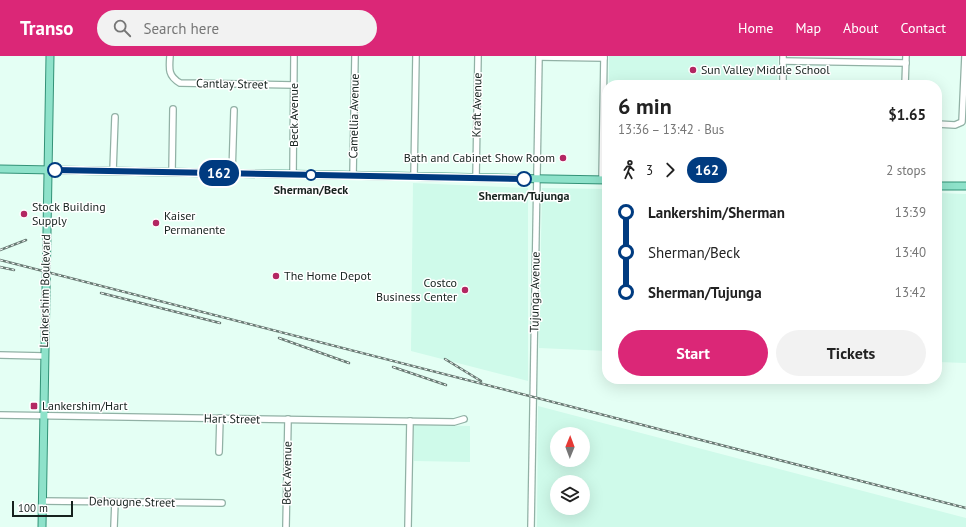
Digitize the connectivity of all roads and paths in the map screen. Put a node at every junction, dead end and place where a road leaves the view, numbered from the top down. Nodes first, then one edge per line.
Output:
1 (50, 56) edge
2 (170, 56) edge
3 (294, 56) edge
4 (355, 56) edge
5 (416, 56) edge
6 (478, 56) edge
7 (539, 56) edge
8 (906, 56) edge
9 (965, 56) edge
10 (604, 57) edge
11 (783, 58) edge
12 (906, 63) junction
13 (604, 80) edge
14 (783, 80) edge
15 (906, 80) edge
16 (294, 85) junction
17 (173, 109) dead end
18 (234, 110) dead end
19 (114, 117) dead end
20 (942, 124) edge
21 (0, 169) edge
22 (47, 170) junction
23 (113, 171) junction
24 (172, 172) junction
25 (232, 174) junction
26 (293, 175) junction
27 (353, 176) junction
28 (414, 177) junction
29 (476, 178) junction
30 (537, 179) junction
31 (602, 180) edge
32 (942, 186) edge
33 (966, 186) edge
34 (0, 355) edge
35 (44, 356) junction
36 (0, 415) edge
37 (43, 415) junction
38 (220, 418) junction
39 (464, 419) dead end
40 (288, 420) junction
41 (410, 421) junction
42 (219, 452) dead end
43 (42, 501) junction
44 (115, 502) junction
45 (222, 503) dead end
46 (42, 527) edge
47 (114, 527) edge
48 (286, 527) edge
49 (408, 527) edge
50 (531, 527) edge

1 - 22 main road, Lankershim Boulevard
2 - 16 street, Cantlay Street
3 - 16 street, Beck Avenue
4 - 27 street, Camellia Avenue
5 - 28 street
6 - 29 street, Kraft Avenue
7 - 10 street
7 - 30 street, Tujunga Avenue
8 - 12 street
9 - 20 street
10 - 13 street
11 - 12 street
11 - 14 street
12 - 15 street
16 - 26 street, Beck Avenue
17 - 24 street
18 - 25 street
19 - 23 street
21 - 22 main road
22 - 23 main road
22 - 35 main road, Lankershim Boulevard
23 - 24 main road
24 - 25 main road
25 - 26 main road
26 - 27 main road
27 - 28 main road
28 - 29 main road
29 - 30 main road
30 - 31 main road
30 - 50 street, Tujunga Avenue
32 - 33 main road
34 - 35 street
35 - 37 main road, Lankershim Boulevard
36 - 37 street, Hart Street
37 - 38 street, Hart Street
37 - 43 main road, Lankershim Boulevard
38 - 40 street, Hart Street
38 - 42 street
39 - 41 street, Hart Street
40 - 41 street, Hart Street
40 - 48 street, Beck Avenue
41 - 49 street
43 - 44 street, Dehougne Street
43 - 46 main road, Lankershim Boulevard
44 - 45 street, Dehougne Street
44 - 47 street

